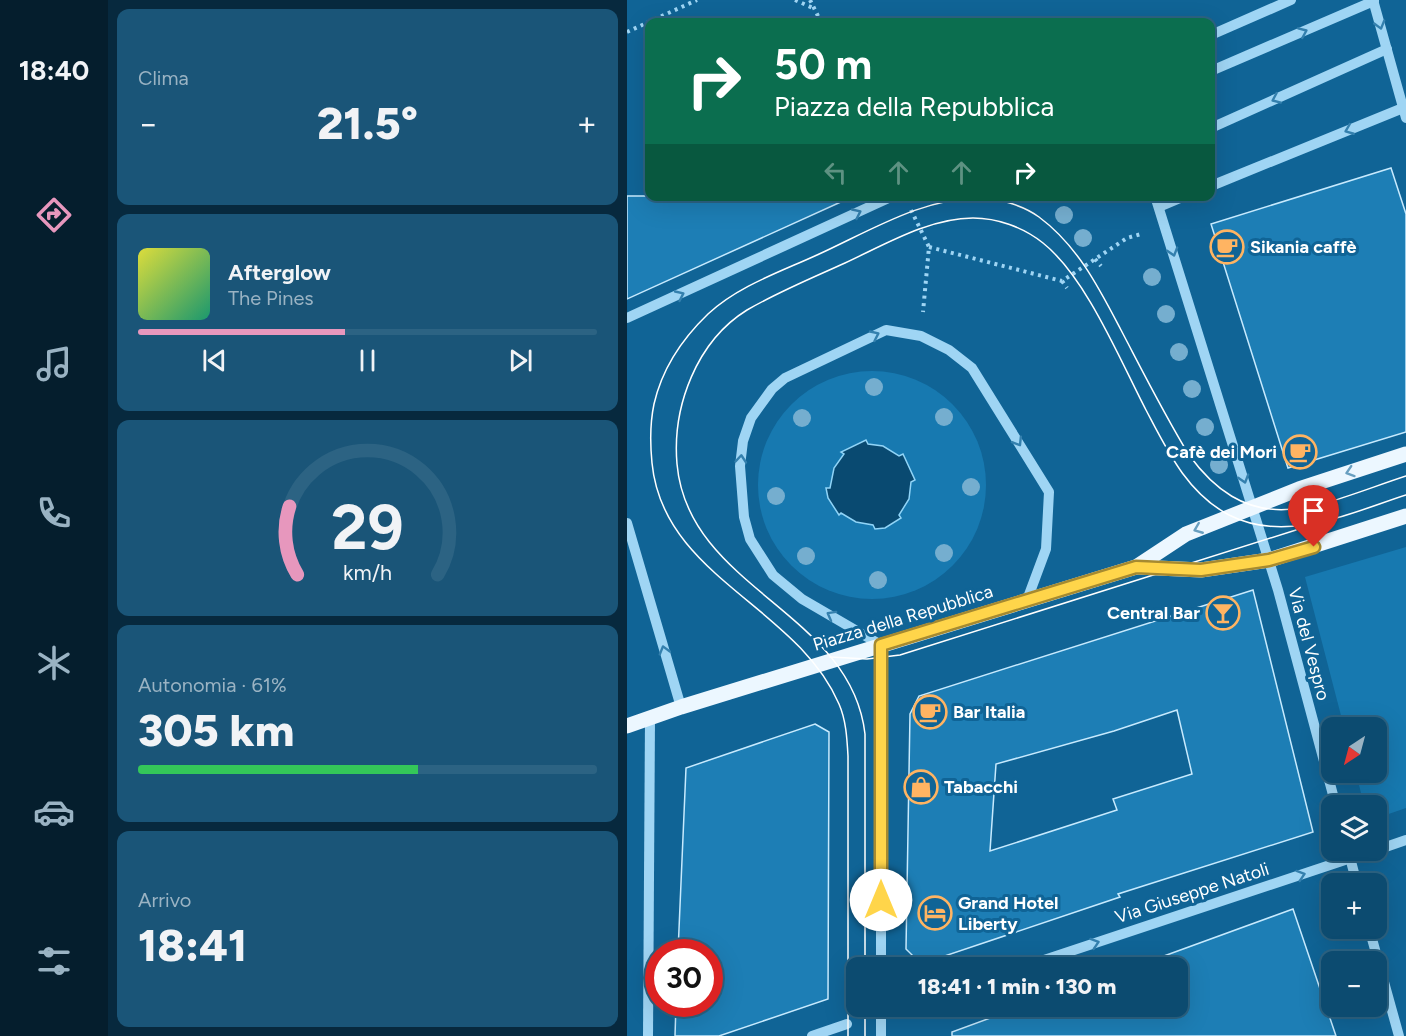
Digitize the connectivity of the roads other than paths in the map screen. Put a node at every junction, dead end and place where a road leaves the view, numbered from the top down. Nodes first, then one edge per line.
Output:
1 (1291, 0) edge
2 (1373, 1) edge
3 (1215, 33) edge
4 (1387, 49) junction
5 (1215, 69) edge
6 (1405, 113) edge
7 (1215, 126) edge
8 (1215, 184) edge
9 (882, 201) edge
10 (1157, 202) edge
11 (627, 318) edge
12 (1406, 454) edge
13 (1253, 507) junction
14 (1406, 516) edge
15 (627, 523) edge
16 (1269, 560) junction
17 (1136, 567) junction
18 (1027, 600) junction
19 (881, 645) junction
20 (681, 706) junction
21 (650, 718) junction
22 (627, 726) edge
23 (1333, 795) edge
24 (1406, 840) edge
25 (1387, 846) edge
26 (1332, 861) edge
27 (1372, 939) edge
28 (881, 957) edge
29 (1052, 957) edge
30 (881, 1017) edge
31 (847, 1024) dead end
32 (648, 1036) edge
33 (813, 1036) edge
34 (881, 1036) edge
35 (1399, 1036) edge

1 - 3 street
2 -> 4 street
5 -> 2 street
4 - 6 street
4 -> 7 street
6 -> 8 street
11 -> 9 street
10 -> 13 street
12 -> 13 main road
13 - 16 street
13 -> 17 main road
14 - 16 main road
20 -> 15 street
16 - 17 main road
16 - 23 street, Via del Vespro
17 - 18 main road, Piazza della Repubblica
18 - 19 main road, Piazza della Repubblica
19 -> 18 street
19 - 20 main road, Piazza della Repubblica
19 - 28 street
20 - 21 main road, Piazza della Repubblica
21 - 22 main road, Piazza della Repubblica
21 - 32 street
24 - 25 street, Via Giuseppe Natoli
29 -> 26 street, Via Giuseppe Natoli
27 - 35 street
30 - 34 street
31 - 33 street

